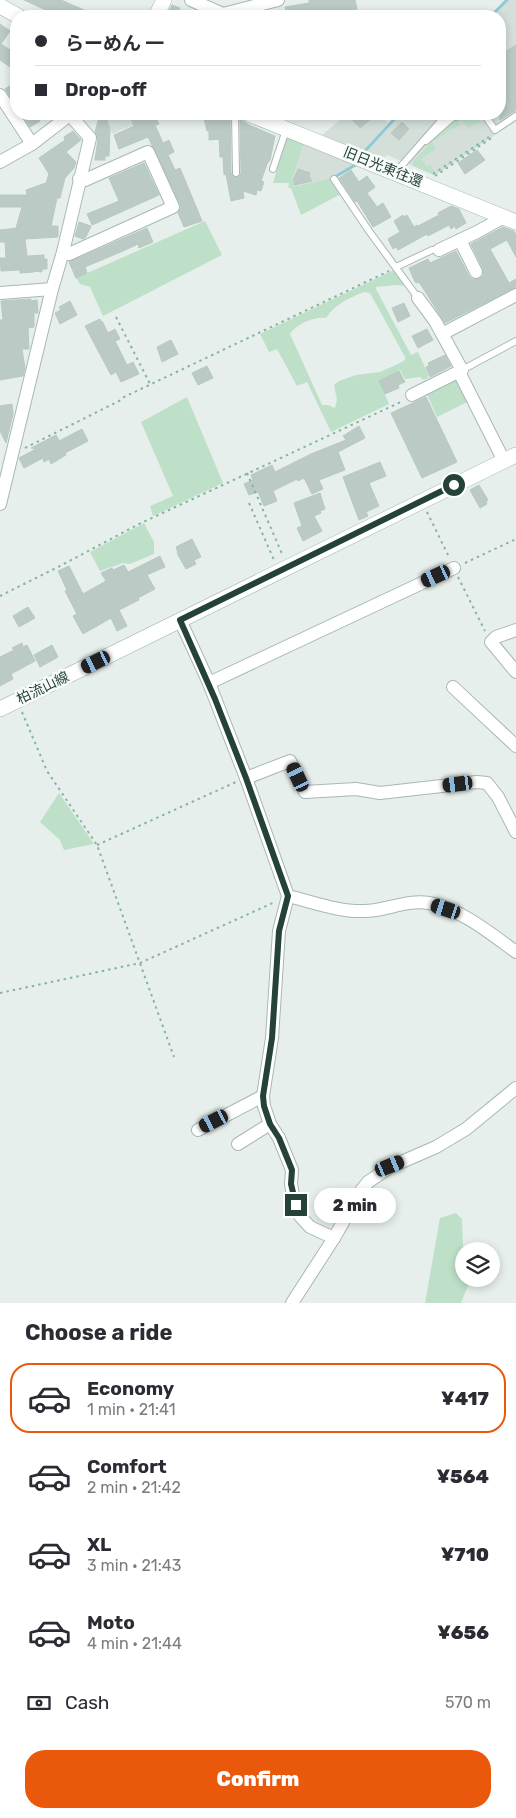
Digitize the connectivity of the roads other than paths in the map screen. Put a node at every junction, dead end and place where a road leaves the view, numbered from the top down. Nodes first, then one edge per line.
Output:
1 (191, 0) edge
2 (278, 0) edge
3 (214, 10) edge
4 (239, 10) edge
5 (0, 95) edge
6 (10, 110) edge
7 (516, 116) edge
8 (16, 120) edge
9 (63, 120) edge
10 (76, 120) edge
11 (235, 120) edge
12 (264, 120) edge
13 (441, 120) edge
14 (450, 120) edge
15 (488, 120) edge
16 (286, 129) junction
17 (32, 144) junction
18 (419, 147) junction
19 (0, 162) edge
20 (274, 169) dead end
21 (236, 173) dead end
22 (395, 173) junction
23 (79, 179) junction
24 (334, 179) dead end
25 (510, 220) edge
26 (460, 240) junction
27 (439, 250) joint
28 (63, 252) junction
29 (396, 267) junction
30 (476, 272) dead end
31 (52, 289) junction
32 (0, 293) edge
33 (516, 295) edge
34 (418, 298) joint
35 (442, 334) junction
36 (516, 341) edge
37 (460, 371) junction
38 (412, 395) road end
39 (8, 451) edge
40 (510, 458) edge
41 (0, 504) edge
42 (454, 568) road end
43 (180, 620) junction
44 (516, 630) edge
45 (516, 672) edge
46 (209, 683) junction
47 (454, 687) dead end
48 (0, 709) edge
49 (516, 746) edge
50 (246, 778) junction
51 (516, 832) edge
52 (288, 896) junction
53 (516, 952) edge
54 (515, 1092) edge
55 (263, 1096) junction
56 (270, 1124) junction
57 (198, 1130) dead end
58 (238, 1144) dead end
59 (334, 1238) junction
60 (292, 1303) edge

1 - 3 street
2 - 4 street
5 - 6 street
7 - 15 lane
8 - 17 street
9 - 17 street
10 - 23 street
11 - 21 lane
12 - 16 main road, 旧日光東往還
13 - 18 lane
14 - 18 lane
16 - 20 lane
16 - 22 main road, 旧日光東往還
17 - 19 street
18 - 22 lane
22 - 25 main road, 旧日光東往還
23 - 28 street
23 - 28 street
24 - 29 lane
25 - 26 street
26 - 27 street
26 - 30 street
27 - 29 lane
28 - 31 street
29 - 34 lane
31 - 32 street
31 - 39 street
33 - 35 street
34 - 35 street
35 - 37 street
36 - 37 lane
37 - 38 street
37 - 40 street
39 - 41 street
40 - 43 main road, 柏流山線
42 - 46 street
43 - 46 street
43 - 48 main road, 柏流山線
44 - 45 street
46 - 50 street
47 - 49 street
50 - 51 street
50 - 52 street
52 - 53 street
52 - 55 street
54 - 59 street
55 - 56 street
55 - 57 street
56 - 58 street
56 - 59 street
59 - 60 street

